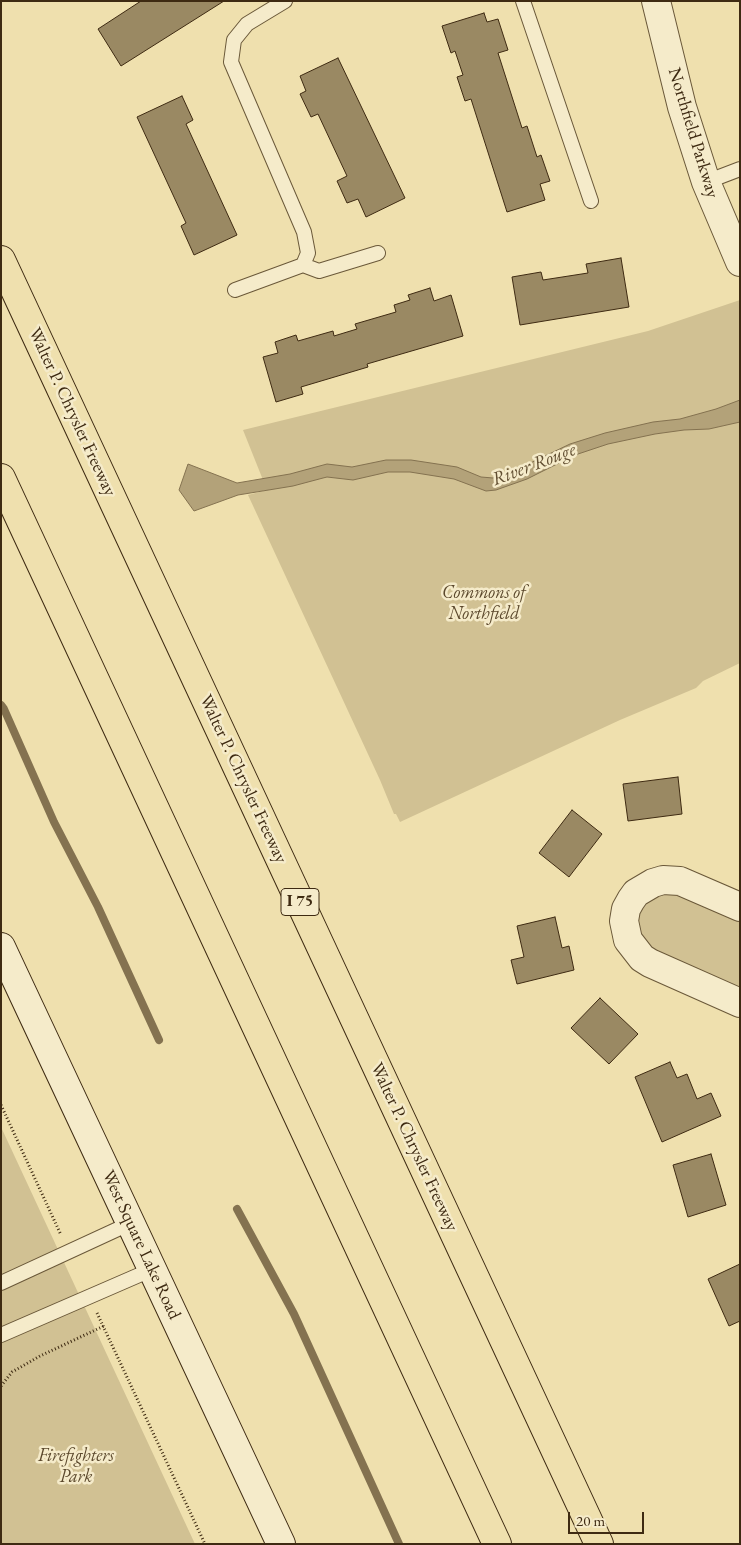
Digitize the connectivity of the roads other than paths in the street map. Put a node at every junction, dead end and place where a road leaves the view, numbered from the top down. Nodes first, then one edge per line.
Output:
1 (285, 1) edge
2 (523, 1) edge
3 (656, 1) edge
4 (740, 169) edge
5 (706, 182) junction
6 (591, 201) dead end
7 (378, 253) dead end
8 (1, 260) edge
9 (740, 262) edge
10 (303, 265) junction
11 (235, 290) dead end
12 (1, 478) edge
13 (740, 907) edge
14 (1, 947) edge
15 (740, 1003) edge
16 (131, 1223) junction
17 (153, 1269) junction
18 (1, 1283) edge
19 (1, 1335) edge
20 (281, 1544) edge
21 (497, 1544) edge
22 (598, 1544) edge

1 - 10 lane
2 - 6 lane
3 - 5 main road, Northfield Parkway
4 - 5 lane
5 - 9 main road, Northfield Parkway
7 - 10 lane
8 - 22 highway, Walter P. Chrysler Freeway / I 75
10 - 11 lane
12 - 21 highway
13 - 15 main road
14 - 16 main road, West Square Lake Road
16 - 17 main road, West Square Lake Road
16 - 18 lane
17 - 19 lane
17 - 20 main road, West Square Lake Road

